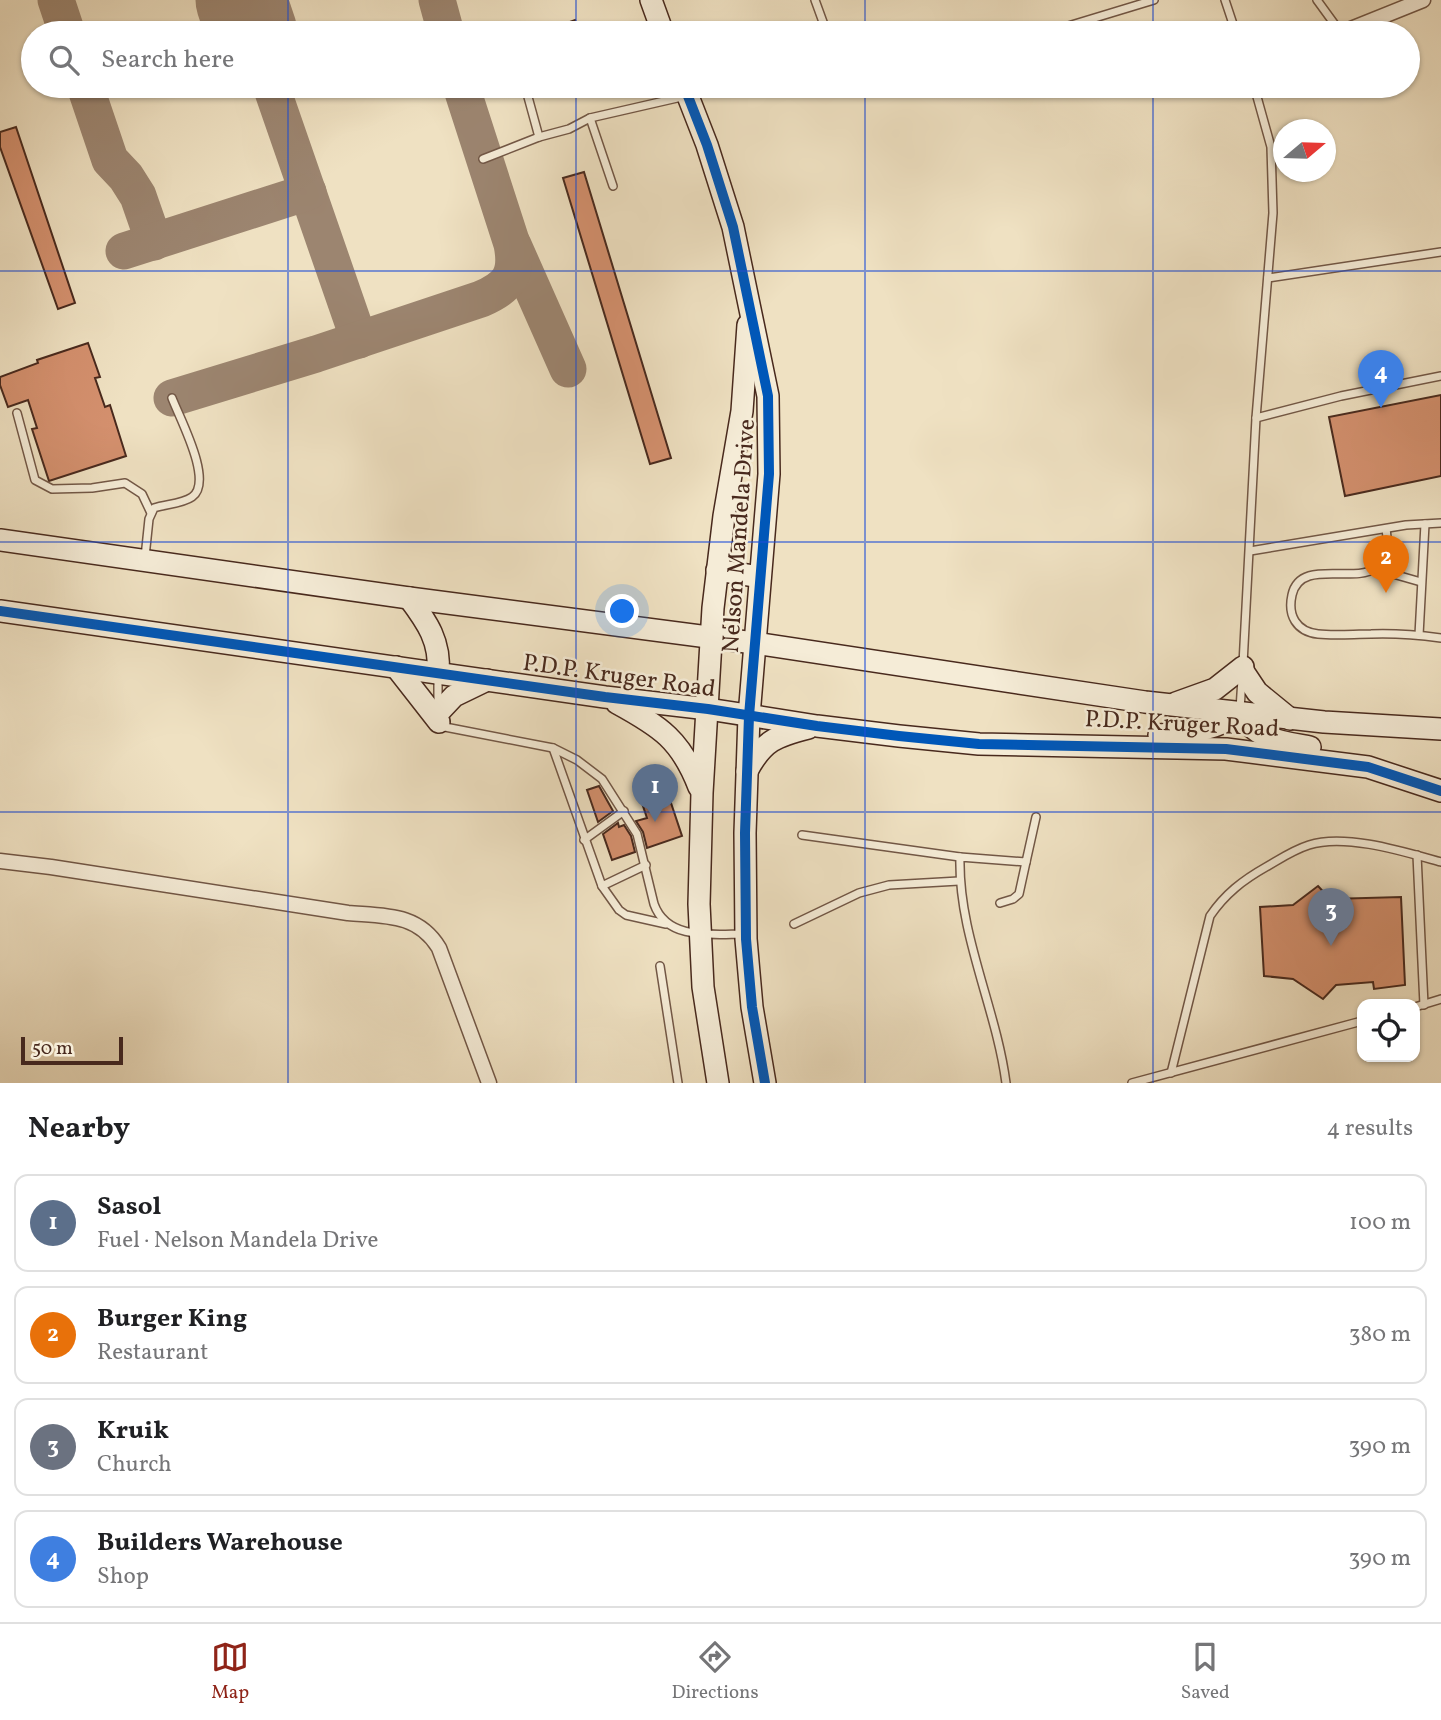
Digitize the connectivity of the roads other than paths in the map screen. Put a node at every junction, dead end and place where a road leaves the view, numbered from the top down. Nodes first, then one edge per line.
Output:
1 (651, 0) edge
2 (815, 0) edge
3 (1154, 0) edge
4 (1224, 0) edge
5 (1317, 0) edge
6 (1423, 0) edge
7 (1130, 3) edge
8 (659, 21) edge
9 (823, 21) edge
10 (1079, 21) edge
11 (1232, 21) edge
12 (1332, 21) edge
13 (1371, 21) edge
14 (528, 98) edge
15 (661, 98) edge
16 (689, 98) edge
17 (1257, 98) edge
18 (590, 118) junction
19 (539, 137) junction
20 (484, 159) dead end
21 (613, 186) dead end
22 (1441, 252) edge
23 (1268, 278) junction
24 (750, 309) junction
25 (1441, 376) edge
26 (172, 398) dead end
27 (17, 413) dead end
28 (1256, 418) junction
29 (151, 513) junction
30 (1441, 523) edge
31 (1425, 524) junction
32 (1386, 529) junction
33 (0, 540) edge
34 (1250, 551) junction
35 (145, 561) junction
36 (1379, 566) junction
37 (717, 570) junction
38 (760, 577) junction
39 (1420, 582) junction
40 (409, 598) junction
41 (713, 608) junction
42 (0, 611) edge
43 (661, 631) junction
44 (1419, 635) junction
45 (710, 638) junction
46 (1441, 638) edge
47 (754, 643) junction
48 (396, 667) junction
49 (1243, 669) junction
50 (438, 673) junction
51 (488, 680) junction
52 (606, 697) junction
53 (1167, 705) junction
54 (708, 709) junction
55 (1240, 713) junction
56 (749, 716) junction
57 (438, 717) junction
58 (1290, 719) junction
59 (817, 726) junction
60 (1441, 729) edge
61 (1122, 747) junction
62 (553, 748) junction
63 (1368, 767) junction
64 (747, 771) junction
65 (1441, 791) edge
66 (702, 793) junction
67 (624, 811) junction
68 (1035, 817) dead end
69 (802, 835) dead end
70 (584, 840) junction
71 (1417, 855) junction
72 (960, 856) junction
73 (0, 861) edge
74 (1026, 862) junction
75 (1441, 862) edge
76 (646, 865) junction
77 (960, 881) junction
78 (602, 886) junction
79 (1000, 903) dead end
80 (666, 924) junction
81 (794, 924) dead end
82 (746, 933) junction
83 (701, 935) junction
84 (660, 966) dead end
85 (1441, 999) edge
86 (1424, 1005) junction
87 (1420, 1006) edge
88 (1357, 1022) edge
89 (1171, 1073) junction
90 (489, 1083) edge
91 (678, 1083) edge
92 (718, 1083) edge
93 (765, 1083) edge
94 (1006, 1083) edge
95 (1132, 1083) edge

1 - 8 street
2 - 9 lane
3 - 7 lane
4 - 11 lane
5 - 12 lane
6 - 13 street
7 - 10 lane
14 - 19 lane
15 - 18 lane
16 - 24 street, Nelson Mandela Drive
17 - 23 lane
18 - 19 lane
18 - 21 lane
19 - 20 lane
22 - 23 lane
23 - 28 lane
24 - 37 street, Nelson Mandela Drive
24 - 38 street, Nelson Mandela Drive
25 - 28 lane
26 - 29 lane
27 - 29 lane
28 - 34 lane
29 - 35 lane
30 - 31 lane
31 - 32 lane
31 - 39 lane
32 - 34 lane
32 - 36 lane
33 - 35 street, P.D.P. Kruger Road
34 - 49 lane
35 - 40 street, P.D.P. Kruger Road
36 - 39 lane
36 - 44 lane
37 - 38 street
37 - 41 street, Nelson Mandela Drive
38 - 47 street, Nelson Mandela Drive
39 - 44 lane
40 - 43 street, P.D.P. Kruger Road
40 - 50 street
41 - 43 street
41 - 45 street, Nelson Mandela Drive
42 - 48 street, P.D.P. Kruger Road
43 - 45 street, P.D.P. Kruger Road
44 - 46 lane
45 - 47 street, P.D.P. Kruger Road
45 - 54 street, Nelson Mandela Drive
47 - 53 street, P.D.P. Kruger Road
47 - 56 street, Nelson Mandela Drive
48 - 50 street, P.D.P. Kruger Road
48 - 57 street
49 - 53 street
49 - 55 lane
49 - 58 street
50 - 51 street, P.D.P. Kruger Road
50 - 57 lane
51 - 52 street, P.D.P. Kruger Road
51 - 57 street
52 - 54 street, P.D.P. Kruger Road
52 - 66 street
53 - 55 street, P.D.P. Kruger Road
54 - 56 street, P.D.P. Kruger Road
54 - 66 street, Nelson Mandela Drive
55 - 58 street, P.D.P. Kruger Road
55 - 61 street
55 - 63 street
56 - 59 street, P.D.P. Kruger Road
56 - 64 street, Nelson Mandela Drive
57 - 62 lane
58 - 60 street, P.D.P. Kruger Road
59 - 61 street, P.D.P. Kruger Road
59 - 64 street
61 - 63 street, P.D.P. Kruger Road
62 - 67 lane
62 - 70 lane
63 - 65 street, P.D.P. Kruger Road
64 - 82 street, Nelson Mandela Drive
66 - 83 street, Nelson Mandela Drive
67 - 70 lane
67 - 76 lane
68 - 74 lane
69 - 72 lane
70 - 78 lane
71 - 75 lane
71 - 86 lane
71 - 89 lane
72 - 74 lane
72 - 77 lane
73 - 90 street
74 - 79 lane
76 - 78 lane
76 - 80 lane
77 - 81 lane
77 - 94 lane
78 - 80 lane
80 - 83 lane
82 - 83 lane
82 - 93 street, Nelson Mandela Drive
83 - 92 street, Nelson Mandela Drive
84 - 91 lane
85 - 86 lane
86 - 87 lane
88 - 89 lane
89 - 95 lane

